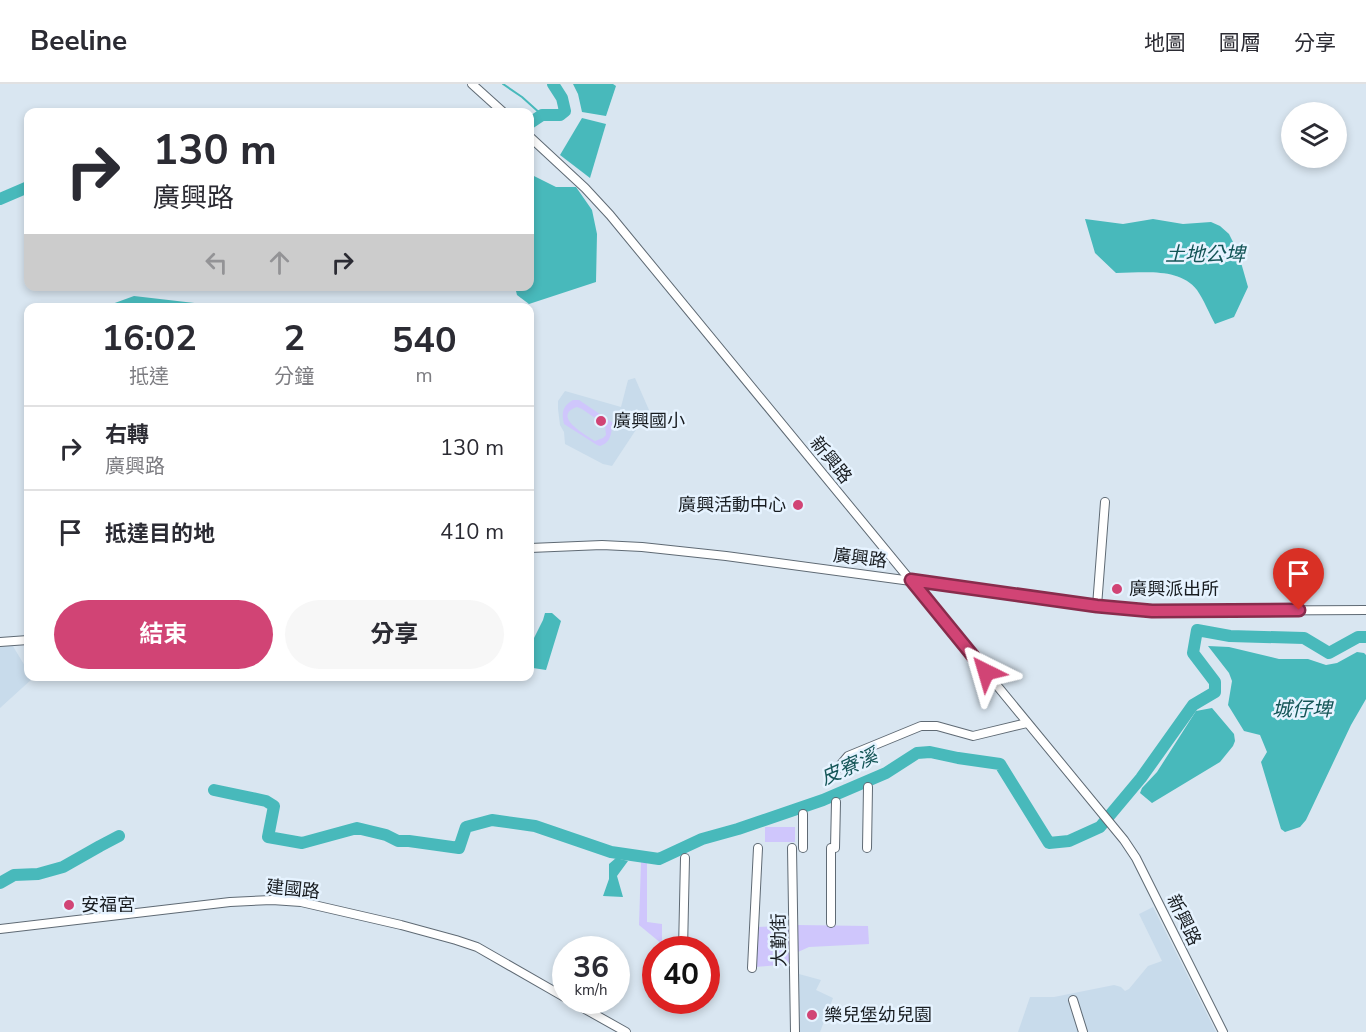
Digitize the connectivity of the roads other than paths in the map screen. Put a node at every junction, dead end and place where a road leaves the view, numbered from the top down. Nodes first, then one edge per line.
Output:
1 (472, 84) edge
2 (499, 108) edge
3 (534, 141) edge
4 (1105, 502) dead end
5 (534, 548) edge
6 (911, 580) junction
7 (1097, 606) junction
8 (1366, 610) edge
9 (24, 640) edge
10 (0, 642) edge
11 (1027, 723) junction
12 (837, 769) dead end
13 (868, 787) dead end
14 (836, 802) dead end
15 (803, 814) dead end
16 (758, 848) dead end
17 (792, 848) dead end
18 (803, 848) dead end
19 (867, 848) dead end
20 (685, 858) dead end
21 (831, 923) dead end
22 (0, 929) edge
23 (683, 936) edge
24 (752, 968) dead end
25 (552, 990) edge
26 (1073, 1000) dead end
27 (594, 1014) edge
28 (626, 1032) edge
29 (795, 1032) edge
30 (1083, 1032) edge
31 (1222, 1032) edge

1 - 2 street
3 - 6 street, 新興路
4 - 7 street
5 - 6 street, 廣興路
6 - 7 street, 廣興路
6 - 11 street, 新興路
7 - 8 street, 廣興路
9 - 10 street
11 - 12 street
11 - 31 street, 新興路
13 - 19 street
14 - 21 street
15 - 18 street
16 - 24 street
17 - 29 street, 大勤街
20 - 23 street
22 - 25 street, 建國路
26 - 30 street
27 - 28 street, 建國路

